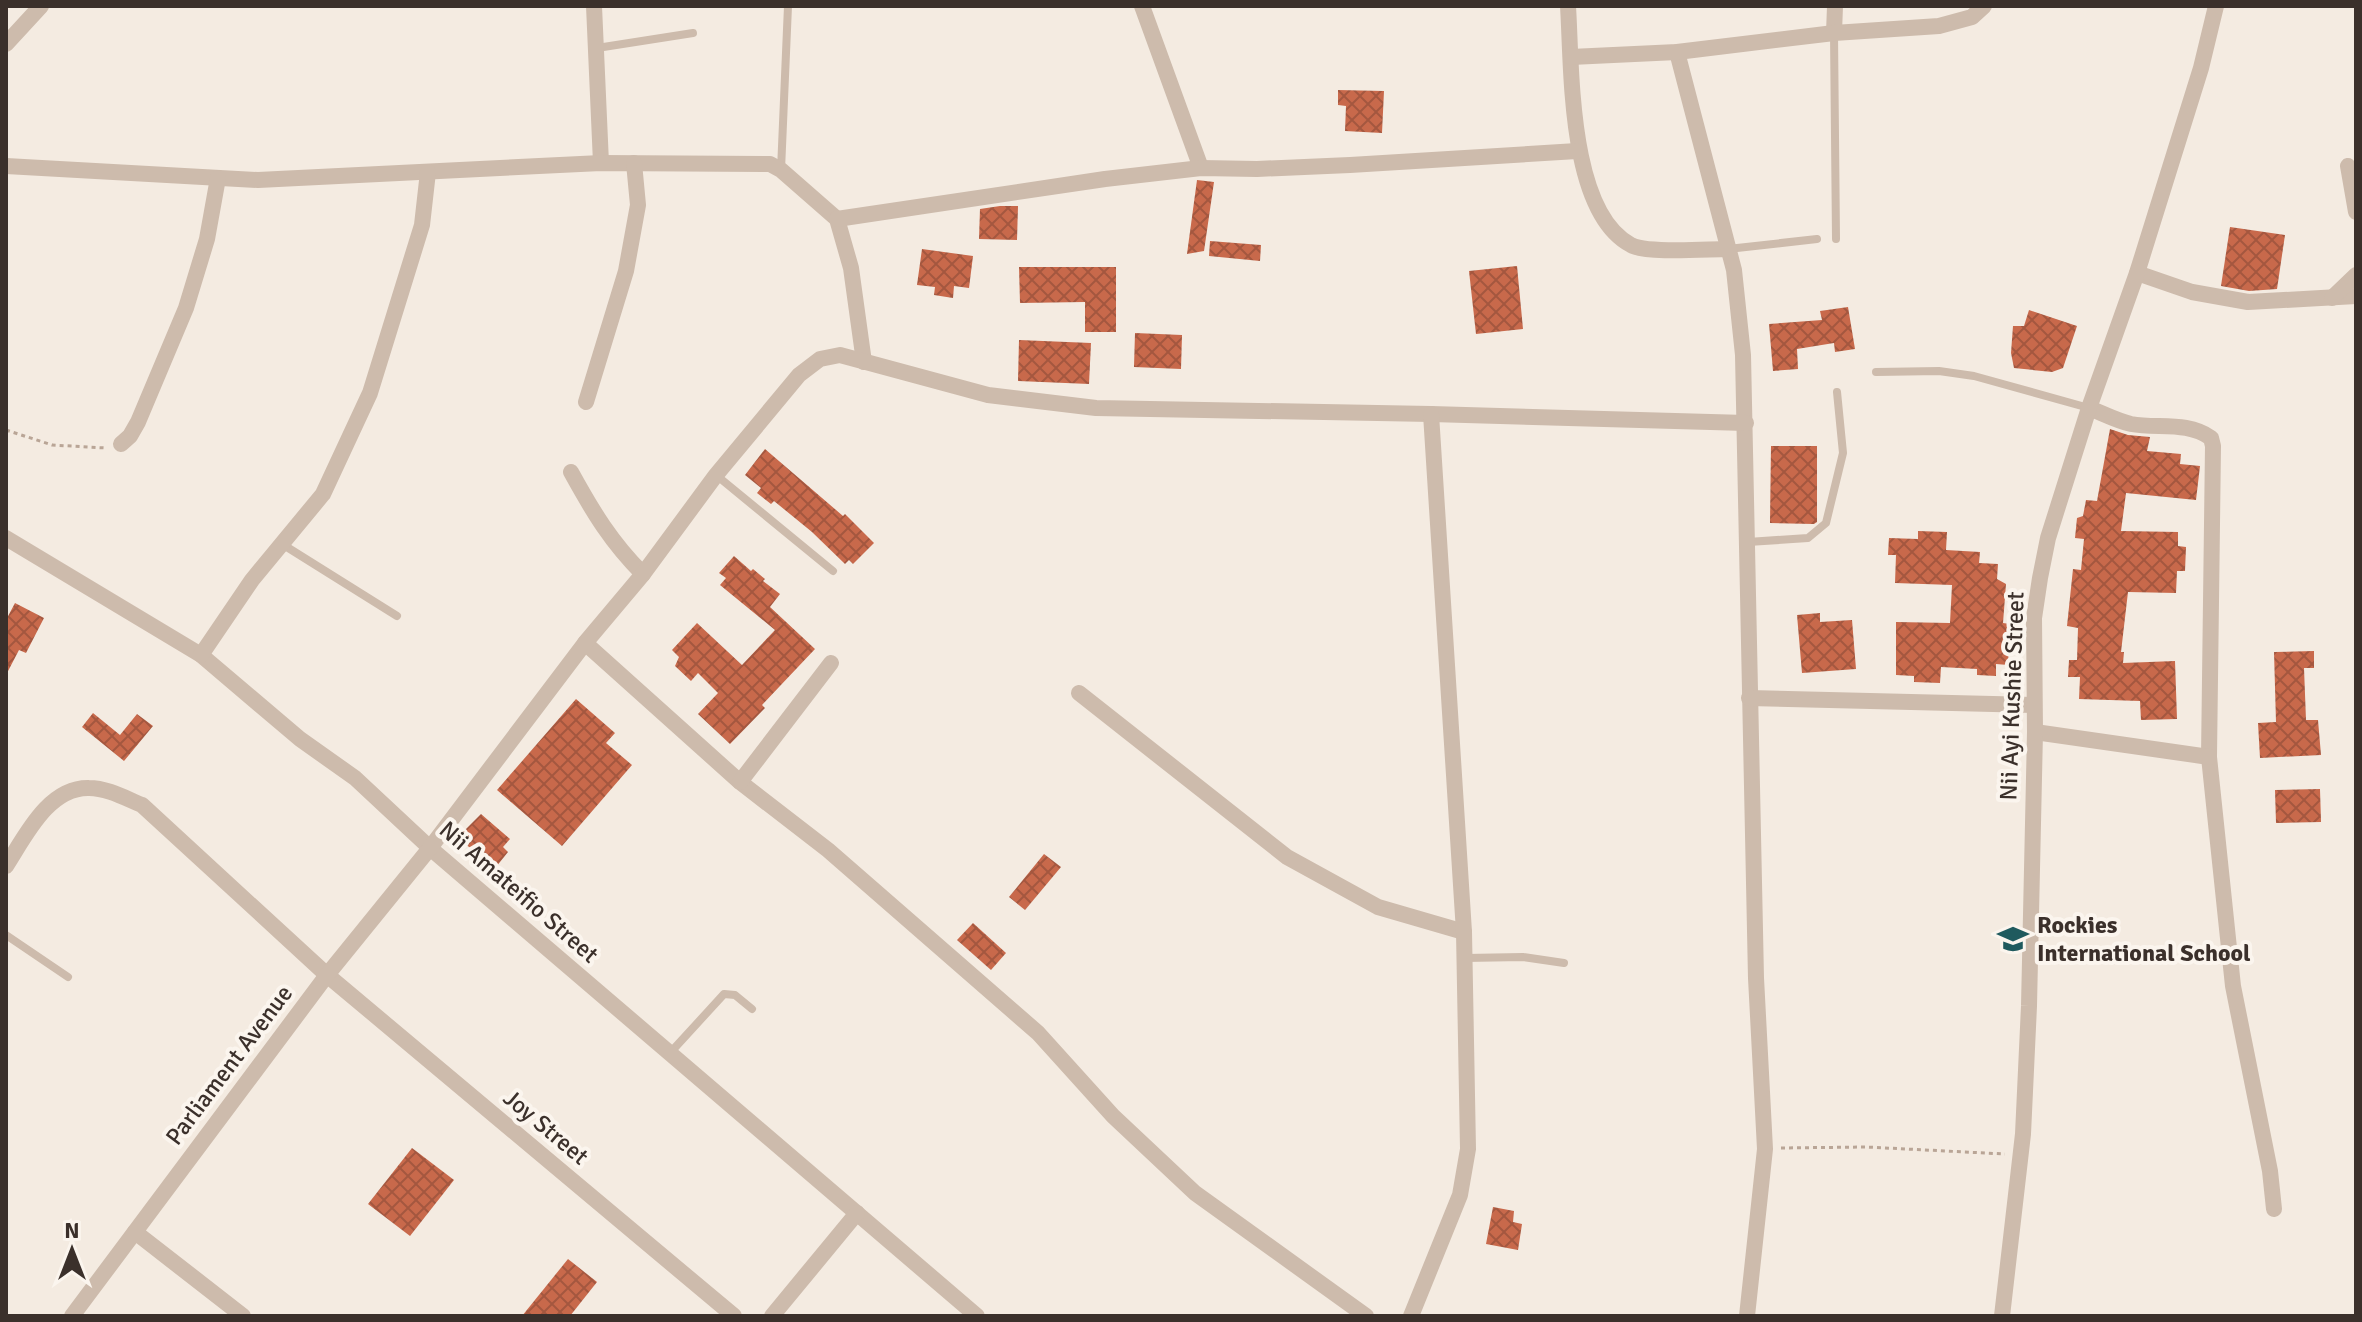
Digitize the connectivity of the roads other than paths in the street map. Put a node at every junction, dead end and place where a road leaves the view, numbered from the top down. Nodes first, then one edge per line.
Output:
1 (41, 6) edge
2 (594, 6) edge
3 (788, 6) edge
4 (1142, 6) edge
5 (1568, 6) edge
6 (1835, 6) edge
7 (1984, 6) edge
8 (2216, 6) edge
9 (693, 33) dead end
10 (1834, 33) junction
11 (6, 44) edge
12 (596, 48) junction
13 (1677, 52) junction
14 (1571, 57) junction
15 (1577, 151) junction
16 (601, 163) junction
17 (634, 163) junction
18 (6, 166) edge
19 (2348, 166) dead end
20 (1201, 168) junction
21 (781, 170) junction
22 (428, 172) junction
23 (218, 178) junction
24 (2356, 212) edge
25 (837, 219) junction
26 (1817, 239) dead end
27 (1836, 239) dead end
28 (1728, 249) junction
29 (2137, 273) junction
30 (2356, 275) edge
31 (2356, 296) edge
32 (2332, 298) junction
33 (864, 362) junction
34 (1876, 372) dead end
35 (1837, 392) dead end
36 (586, 402) dead end
37 (2089, 408) junction
38 (1431, 414) junction
39 (1746, 423) junction
40 (121, 444) road end
41 (571, 472) dead end
42 (716, 475) junction
43 (6, 538) edge
44 (1747, 542) junction
45 (282, 544) junction
46 (833, 571) dead end
47 (643, 574) junction
48 (397, 616) dead end
49 (585, 643) junction
50 (201, 655) junction
51 (831, 663) dead end
52 (1079, 693) dead end
53 (1749, 698) junction
54 (2034, 705) junction
55 (2035, 732) junction
56 (2209, 757) junction
57 (740, 782) junction
58 (430, 848) junction
59 (6, 866) edge
60 (1464, 932) junction
61 (6, 935) edge
62 (1464, 958) junction
63 (1564, 963) dead end
64 (327, 975) junction
65 (68, 977) dead end
66 (752, 1009) dead end
67 (670, 1053) junction
68 (2274, 1209) dead end
69 (857, 1213) junction
70 (135, 1232) junction
71 (72, 1316) edge
72 (243, 1316) edge
73 (734, 1316) edge
74 (772, 1316) edge
75 (977, 1316) edge
76 (1366, 1316) edge
77 (1411, 1316) edge
78 (1747, 1316) edge
79 (2002, 1316) edge

1 - 11 street
2 - 12 street
3 - 21 lane
4 - 20 street
5 - 14 street
6 - 10 street
7 - 10 street
8 - 29 street, Nii Ayi Kushie Street
9 - 12 lane
10 - 13 street
10 - 27 lane
12 - 16 street
13 - 14 street
13 - 28 street
14 - 15 street
15 - 20 street
15 - 28 street
16 - 17 street
16 - 22 street
17 - 21 street
17 - 36 street
18 - 23 street
19 - 24 street
20 - 25 street
21 - 25 street
22 - 23 street
22 - 45 street
23 - 40 street
25 - 33 street
26 - 28 lane
28 - 39 street
29 - 32 street
29 - 37 street, Nii Ayi Kushie Street
30 - 32 street
31 - 32 street
33 - 38 street, Parliament Avenue
33 - 42 street, Parliament Avenue
34 - 37 lane
35 - 44 lane
37 - 54 street, Nii Ayi Kushie Street
37 - 56 street
38 - 39 street, Parliament Avenue
38 - 60 street
39 - 44 street
41 - 47 street
42 - 46 lane
42 - 47 street, Parliament Avenue
43 - 50 street, Nii Amateifio Street
44 - 53 street
45 - 48 lane
45 - 50 street
47 - 49 street, Parliament Avenue
49 - 57 street
49 - 58 street, Parliament Avenue
50 - 58 street, Nii Amateifio Street
51 - 57 street
52 - 60 street
53 - 54 street
53 - 78 street
54 - 55 street, Nii Ayi Kushie Street
55 - 56 street
55 - 79 street, Nii Ayi Kushie Street
56 - 68 street
57 - 76 street
58 - 64 street, Parliament Avenue
58 - 67 street, Nii Amateifio Street
59 - 64 street, Joy Street
60 - 62 street
61 - 65 lane
62 - 63 lane
62 - 77 street
64 - 70 street, Parliament Avenue
64 - 73 street, Joy Street
66 - 67 lane
67 - 69 street, Nii Amateifio Street
69 - 74 street
69 - 75 street, Nii Amateifio Street
70 - 71 street, Parliament Avenue
70 - 72 street

